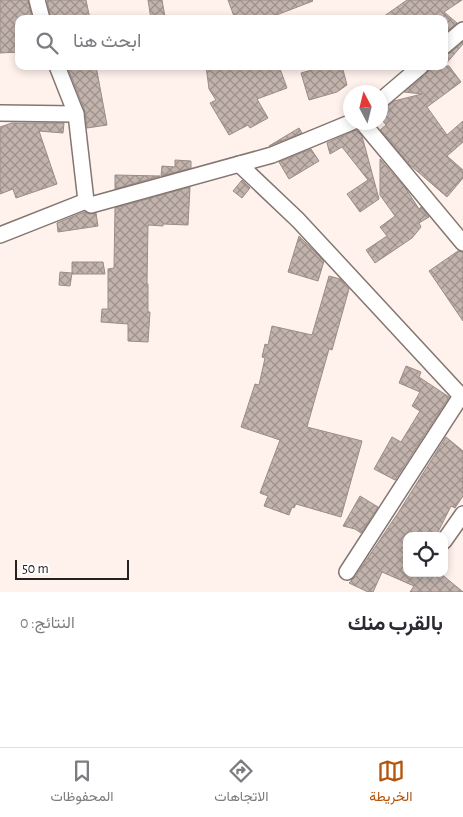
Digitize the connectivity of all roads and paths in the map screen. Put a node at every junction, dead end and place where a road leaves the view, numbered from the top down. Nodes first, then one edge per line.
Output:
1 (37, 0) edge
2 (41, 15) edge
3 (463, 30) edge
4 (448, 43) edge
5 (58, 70) edge
6 (416, 70) edge
7 (388, 94) edge
8 (0, 113) edge
9 (76, 114) junction
10 (343, 126) edge
11 (369, 130) edge
12 (239, 164) junction
13 (86, 201) junction
14 (0, 235) edge
15 (463, 243) edge
16 (462, 397) edge
17 (463, 514) edge
18 (448, 535) edge
19 (348, 572) dead end

1 - 2 street
3 - 4 street
5 - 9 street
6 - 7 street
8 - 9 street
9 - 13 street
10 - 12 street
11 - 15 street
12 - 13 street
12 - 16 street
13 - 14 street
16 - 19 street
17 - 18 street

